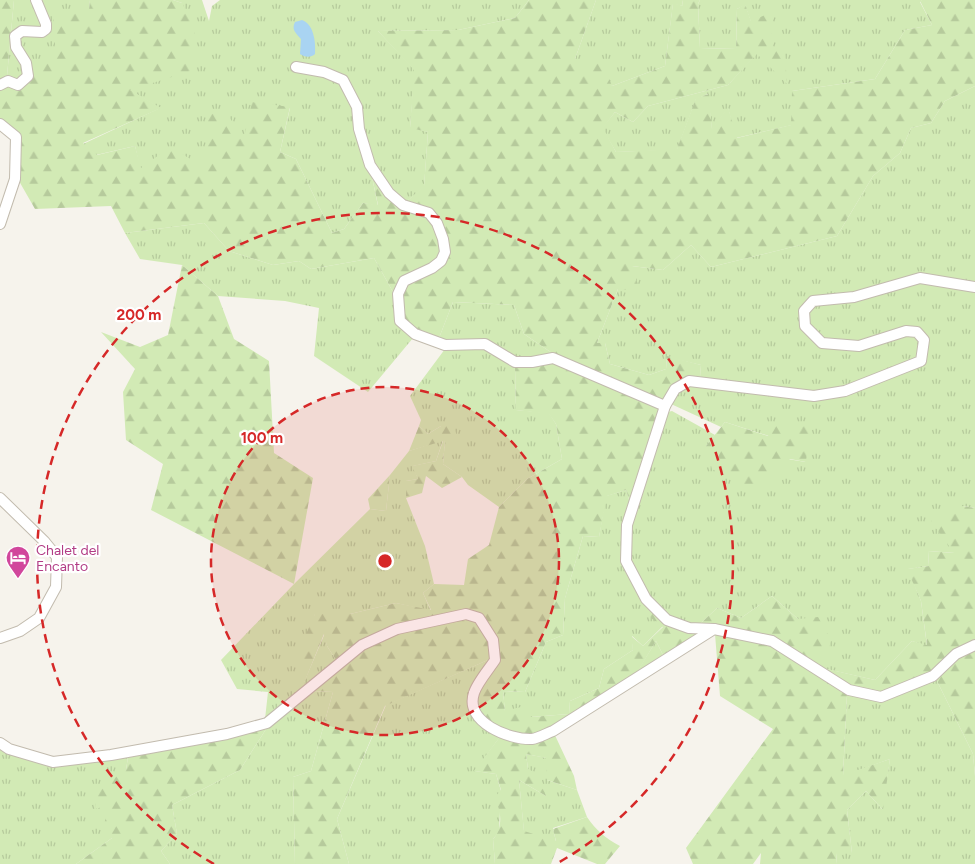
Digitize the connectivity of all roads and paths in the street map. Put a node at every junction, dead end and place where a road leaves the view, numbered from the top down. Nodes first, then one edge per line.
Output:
1 (36, 0) edge
2 (296, 67) dead end
3 (0, 85) edge
4 (0, 124) edge
5 (0, 224) edge
6 (975, 287) edge
7 (666, 406) junction
8 (0, 498) edge
9 (714, 629) junction
10 (0, 638) edge
11 (975, 645) edge
12 (0, 743) edge

1 - 3 street
2 - 7 street
4 - 5 street
6 - 7 street
7 - 9 street
8 - 10 street
9 - 11 street
9 - 12 street

